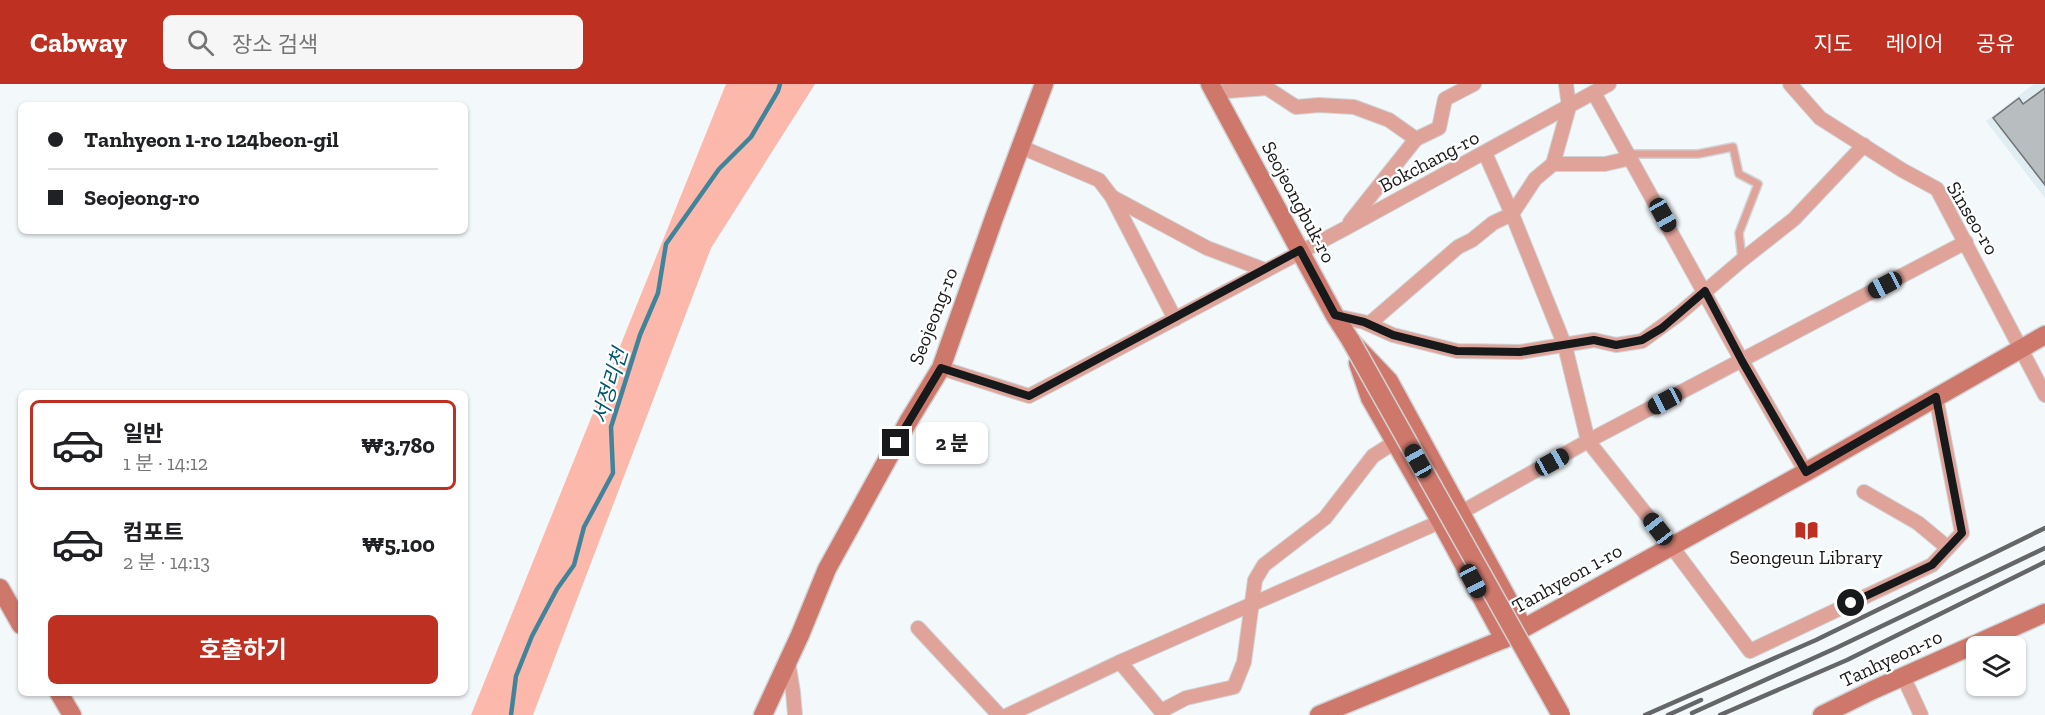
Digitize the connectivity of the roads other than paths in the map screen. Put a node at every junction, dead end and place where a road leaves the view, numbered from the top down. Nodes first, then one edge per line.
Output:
1 (1044, 84) edge
2 (1474, 84) edge
3 (1566, 84) edge
4 (1609, 84) edge
5 (1790, 84) edge
6 (1212, 88) edge
7 (1594, 93) junction
8 (1569, 107) junction
9 (1416, 139) junction
10 (1864, 145) junction
11 (1021, 147) junction
12 (1485, 153) junction
13 (1630, 156) junction
14 (1553, 164) junction
15 (1112, 197) junction
16 (1512, 214) junction
17 (1346, 228) junction
18 (1966, 242) junction
19 (1300, 250) junction
20 (1742, 260) junction
21 (1265, 270) junction
22 (1705, 291) junction
23 (1335, 315) junction
24 (1175, 319) junction
25 (1369, 324) junction
26 (2045, 335) edge
27 (1351, 341) junction
28 (1565, 346) junction
29 (2021, 348) junction
30 (1742, 361) junction
31 (941, 368) junction
32 (2045, 395) edge
33 (1936, 397) junction
34 (1588, 441) junction
35 (1395, 442) junction
36 (1806, 472) junction
37 (1864, 492) dead end
38 (1460, 513) junction
39 (1440, 521) junction
40 (1672, 547) junction
41 (1948, 548) junction
42 (0, 588) edge
43 (1252, 604) junction
44 (2045, 613) edge
45 (18, 620) edge
46 (1523, 627) junction
47 (918, 628) dead end
48 (1504, 639) junction
49 (788, 661) junction
50 (1120, 662) junction
51 (1903, 676) junction
52 (61, 696) edge
53 (1346, 710) edge
54 (1163, 713) edge
55 (72, 715) edge
56 (763, 715) edge
57 (795, 715) edge
58 (999, 715) edge
59 (1008, 715) edge
60 (1319, 715) edge
61 (1561, 715) edge
62 (1822, 715) edge
63 (1921, 715) edge

1 - 11 street, Seojeong-ro
2 - 9 street
3 - 8 street
4 - 7 street, Bokchang-ro
5 - 10 street, Sinseo-ro
6 - 9 street
6 - 19 street, Seojeongbuk-ro
7 - 8 street, Bokchang-ro
7 - 13 street
8 - 12 street, Bokchang-ro
8 - 14 street
9 - 17 street
10 - 18 street, Sinseo-ro
10 - 20 street
11 - 15 street
11 - 31 street, Seojeong-ro
12 - 16 street
12 - 17 street, Bokchang-ro
13 - 14 street
13 - 20 lane
13 - 22 street
14 - 16 street
15 - 21 street
15 - 24 street
16 - 25 street
16 - 28 street
17 - 19 street, Bokchang-ro
18 - 29 street, Sinseo-ro
18 - 30 street
19 - 21 street, Bokchang-ro
19 - 23 street, Seojeongbuk-ro
20 - 22 street
21 - 24 street, Bokchang-ro
22 - 28 street
22 - 30 street
23 - 25 street
23 - 27 street, Seojeongbuk-ro
24 - 31 street, Bokchang-ro
25 - 28 street
26 - 29 street, Tanhyeon 1-ro
27 - 35 street
27 - 38 street
27 - 61 street, bridge
28 - 34 street
29 - 32 street, Sinseo-ro
29 - 33 street, Tanhyeon 1-ro
30 - 34 street
30 - 36 street
31 - 49 street, Seojeong-ro
33 - 36 street, Tanhyeon 1-ro
33 - 41 street
34 - 38 street
34 - 40 street
35 - 39 street
35 - 43 street
36 - 40 street, Tanhyeon 1-ro
37 - 41 street
38 - 39 street
38 - 46 street
39 - 43 street
39 - 48 street
40 - 41 street
40 - 46 street, Tanhyeon 1-ro
42 - 45 street
43 - 50 street
43 - 54 street
44 - 51 street, Tanhyeon-ro
46 - 48 street, Tanhyeon 1-ro
47 - 58 street
48 - 53 street, Tanhyeon 1-ro
49 - 56 street, Seojeong-ro
49 - 57 street
50 - 54 street
50 - 59 street
51 - 62 street, Tanhyeon-ro
51 - 63 street
52 - 55 street
53 - 60 street, Tanhyeon 1-ro

